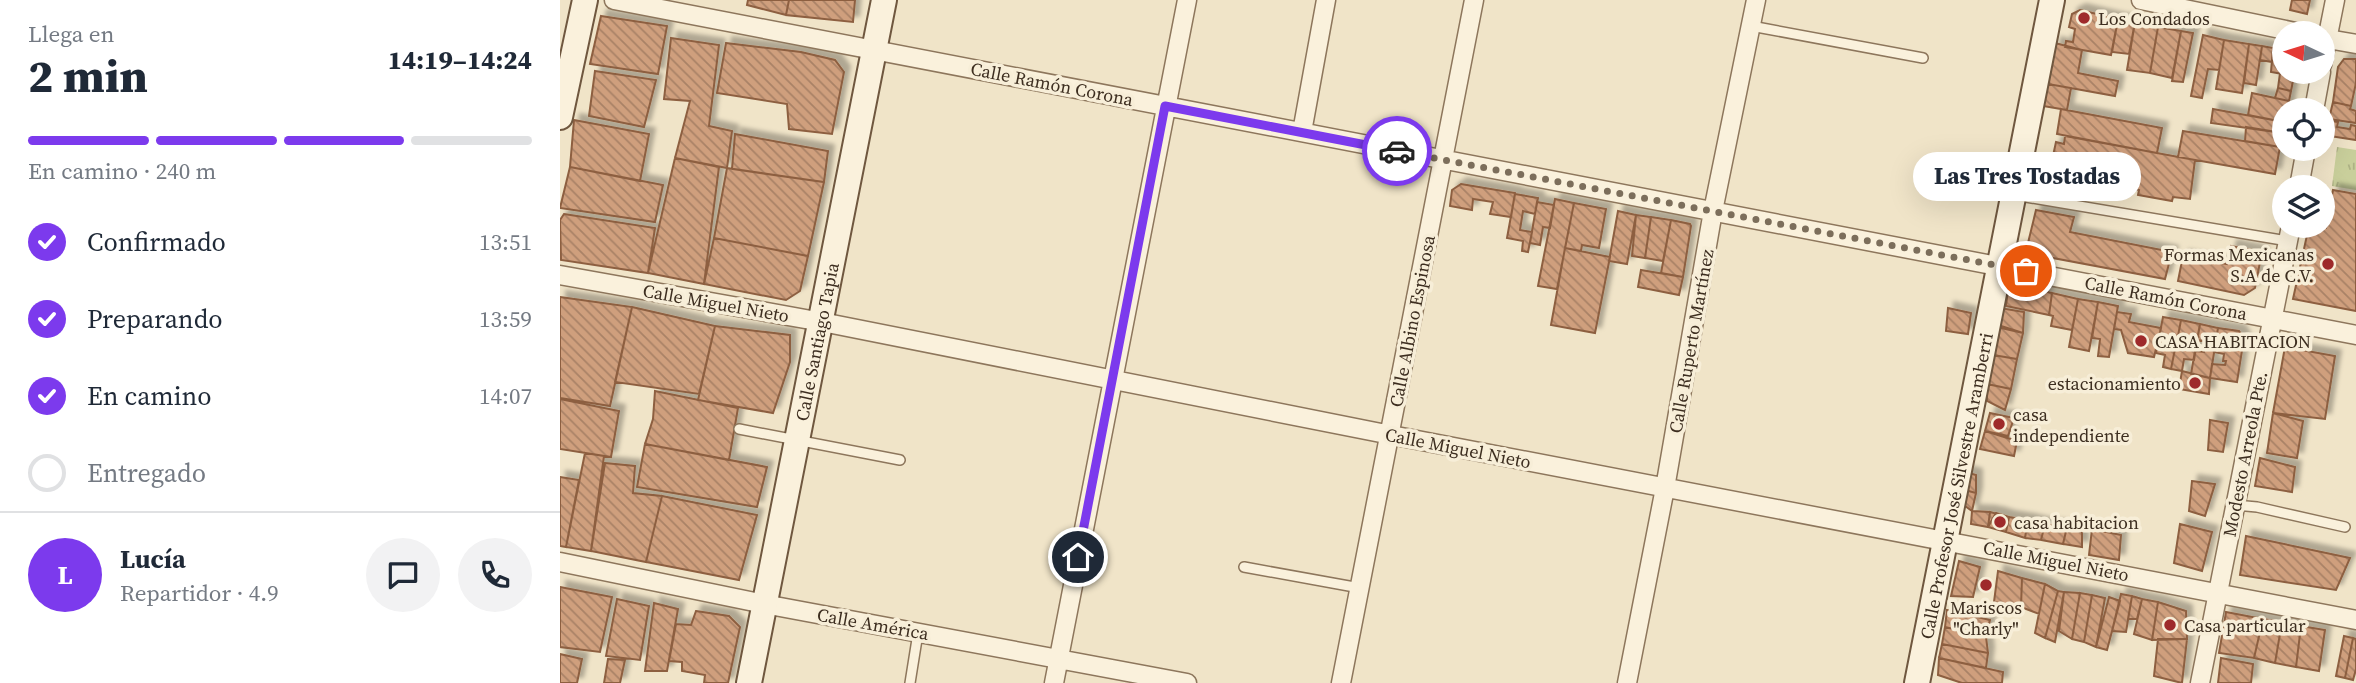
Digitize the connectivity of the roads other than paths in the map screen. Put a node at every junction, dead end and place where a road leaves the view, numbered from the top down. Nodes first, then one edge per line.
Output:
1 (585, 0) edge
2 (614, 0) edge
3 (884, 0) edge
4 (1187, 0) edge
5 (1326, 0) edge
6 (1474, 0) edge
7 (1756, 0) edge
8 (2052, 0) edge
9 (2141, 0) edge
10 (2335, 0) edge
11 (2329, 21) edge
12 (1751, 26) junction
13 (2272, 27) edge
14 (2335, 40) edge
15 (2356, 44) edge
16 (876, 50) junction
17 (1923, 58) dead end
18 (1165, 106) junction
19 (560, 117) edge
20 (1302, 132) junction
21 (1443, 159) junction
22 (2013, 195) junction
23 (1713, 211) junction
24 (2272, 231) edge
25 (2289, 238) edge
26 (1998, 266) junction
27 (560, 275) edge
28 (2272, 319) junction
29 (822, 322) junction
30 (2356, 335) edge
31 (1112, 380) junction
32 (739, 429) dead end
33 (1391, 435) junction
34 (797, 441) junction
35 (900, 460) dead end
36 (1665, 488) junction
37 (2235, 505) junction
38 (2345, 527) dead end
39 (1945, 539) junction
40 (560, 562) edge
41 (1244, 567) dead end
42 (1360, 588) junction
43 (2217, 592) junction
44 (764, 604) junction
45 (2356, 620) edge
46 (918, 633) junction
47 (1058, 659) junction
48 (749, 683) edge
49 (910, 683) edge
50 (1054, 683) edge
51 (1187, 683) edge
52 (1341, 683) edge
53 (1627, 683) edge
54 (1917, 683) edge
55 (2200, 683) edge

1 - 19 street
2 - 16 street, Calle Ramón Corona
3 - 16 street, Calle Santiago Tapia
4 - 18 street
5 - 20 street
6 - 21 street, Calle Albino Espinosa
7 - 12 street, Calle Ruperto Martínez
8 - 22 street, Calle Profesor José Silvestre Aramberri
9 - 13 street
10 - 11 street
12 - 17 lane
12 - 23 street, Calle Ruperto Martínez
14 - 15 street
16 - 18 street, Calle Ramón Corona
16 - 29 street, Calle Santiago Tapia
18 - 20 street, Calle Ramón Corona
18 - 31 street
20 - 21 street, Calle Ramón Corona
21 - 23 street, Calle Ramón Corona
21 - 33 street, Calle Albino Espinosa
22 - 24 lane
22 - 26 street, Calle Profesor José Silvestre Aramberri
23 - 26 street, Calle Ramón Corona
23 - 36 street, Calle Ruperto Martínez
25 - 28 street, Modesto Arreola Pte.
26 - 28 street, Calle Ramón Corona
26 - 39 street, Calle Profesor José Silvestre Aramberri
27 - 29 street, Calle Miguel Nieto
28 - 30 street, Calle Ramón Corona
28 - 37 street, Modesto Arreola Pte.
29 - 31 street, Calle Miguel Nieto
29 - 34 street, Calle Santiago Tapia
31 - 33 street, Calle Miguel Nieto
31 - 47 street
32 - 34 lane
33 - 36 street, Calle Miguel Nieto
33 - 42 street, Calle Albino Espinosa
34 - 35 lane
34 - 44 street, Calle Santiago Tapia
36 - 39 street, Calle Miguel Nieto
36 - 53 street, Calle Ruperto Martínez
37 - 38 lane
37 - 43 street, Modesto Arreola Pte.
39 - 43 street, Calle Miguel Nieto
39 - 54 street, Calle Profesor José Silvestre Aramberri
40 - 44 street, Calle América
41 - 42 lane
42 - 52 street, Calle Albino Espinosa
43 - 45 street, Calle Miguel Nieto
43 - 55 street, Modesto Arreola Pte.
44 - 46 street, Calle América
44 - 48 street, Calle Santiago Tapia
46 - 47 street, Calle América
46 - 49 lane
47 - 50 street
47 - 51 street, Calle América

